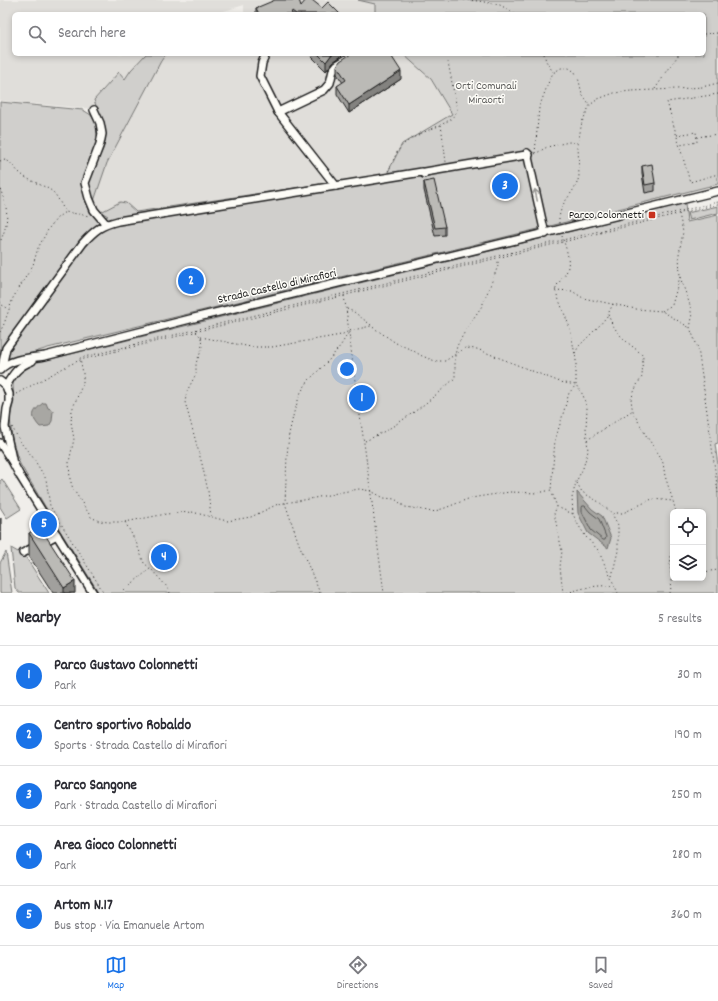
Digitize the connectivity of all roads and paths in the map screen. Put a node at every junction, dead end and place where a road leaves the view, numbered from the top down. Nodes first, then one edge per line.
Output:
1 (464, 0) edge
2 (512, 12) edge
3 (718, 33) edge
4 (706, 34) edge
5 (265, 56) edge
6 (351, 56) edge
7 (544, 56) edge
8 (678, 56) edge
9 (448, 62) dead end
10 (553, 73) junction
11 (718, 83) edge
12 (655, 90) junction
13 (718, 94) edge
14 (590, 105) junction
15 (94, 110) dead end
16 (278, 112) junction
17 (441, 124) junction
18 (718, 134) edge
19 (676, 135) junction
20 (697, 137) junction
21 (578, 143) junction
22 (679, 145) junction
23 (0, 161) edge
24 (447, 168) junction
25 (718, 174) edge
26 (388, 178) junction
27 (336, 186) junction
28 (0, 189) edge
29 (718, 192) edge
30 (718, 203) edge
31 (65, 212) junction
32 (678, 213) junction
33 (101, 218) junction
34 (106, 224) junction
35 (560, 230) junction
36 (545, 234) junction
37 (563, 241) junction
38 (0, 242) edge
39 (498, 256) junction
40 (498, 258) junction
41 (680, 277) junction
42 (555, 290) junction
43 (343, 295) junction
44 (0, 302) edge
45 (613, 304) junction
46 (346, 308) junction
47 (9, 309) junction
48 (662, 311) junction
49 (608, 314) junction
50 (371, 326) junction
51 (690, 328) junction
52 (196, 330) junction
53 (349, 331) junction
54 (0, 332) edge
55 (201, 337) junction
56 (6, 348) junction
57 (575, 353) junction
58 (455, 355) junction
59 (45, 356) junction
60 (80, 360) junction
61 (14, 361) junction
62 (1, 369) edge
63 (15, 371) junction
64 (3, 384) edge
65 (576, 386) junction
66 (16, 394) dead end
67 (7, 409) junction
68 (633, 410) junction
69 (0, 414) edge
70 (12, 426) dead end
71 (364, 441) junction
72 (587, 441) junction
73 (0, 443) edge
74 (12, 461) junction
75 (576, 482) junction
76 (551, 490) junction
77 (371, 491) junction
78 (718, 493) edge
79 (673, 501) junction
80 (285, 503) junction
81 (557, 507) junction
82 (675, 509) edge
83 (612, 513) junction
84 (573, 514) junction
85 (211, 516) junction
86 (125, 522) junction
87 (57, 535) junction
88 (23, 553) dead end
89 (151, 569) junction
90 (718, 570) edge
91 (706, 572) edge
92 (611, 578) junction
93 (672, 581) edge
94 (615, 586) junction
95 (124, 590) dead end
96 (92, 593) edge
97 (104, 593) edge
98 (170, 593) edge
99 (320, 593) edge
100 (384, 593) edge
101 (563, 593) edge
102 (567, 593) edge
103 (618, 593) edge
104 (670, 593) edge

1 - 2 path
3 - 4 path
5 - 16 street
6 - 16 street
7 - 10 path
8 - 12 path
9 - 17 path
10 - 14 path
10 - 21 path
11 - 12 path
12 - 14 path
13 - 19 path
14 - 21 path
15 - 33 street
16 - 27 street
17 - 24 path
17 - 26 path
18 - 20 path
19 - 20 path
19 - 22 path
20 - 22 path
21 - 35 path
22 - 25 path
23 - 31 path
24 - 26 street, Strada Castello di Mirafiori
36 -> 24 street, Strada Castello di Mirafiori
26 - 27 street, Strada Castello di Mirafiori
27 - 34 street, Strada Castello di Mirafiori
28 - 38 path
29 - 35 street, Strada Castello di Mirafiori
30 - 32 path
31 - 33 path
31 - 47 path
32 - 37 path
32 - 41 path
33 - 34 street
34 - 56 street, Strada Castello di Mirafiori
35 - 36 street, Strada Castello di Mirafiori
35 - 37 path
36 - 59 street, Strada Castello di Mirafiori
37 - 39 path
37 - 40 path
37 - 42 path
39 - 40 path
39 - 43 path
40 - 43 path
40 - 58 path
41 - 48 path
41 - 51 path
42 - 45 path
42 - 57 path
43 - 46 path
43 - 52 path
44 - 47 path
45 - 48 path
45 - 49 path
46 - 50 path
46 - 53 path
47 - 54 path
48 - 51 path
49 - 57 path
49 - 68 path
50 - 53 path
50 - 58 path
51 - 78 path
52 - 55 path
52 - 60 path
53 - 55 path
53 - 71 path
53 - 80 path
55 - 85 path
56 - 61 street
56 - 62 street, Strada Castello di Mirafiori
57 - 65 path
58 - 65 path
58 - 71 path
59 - 61 street, Strada Castello di Mirafiori
59 - 63 street
60 - 66 path
60 - 86 path
61 - 62 street, Strada Castello di Mirafiori
61 - 63 street
63 - 64 street
64 - 67 street
65 - 72 path
65 - 76 path
67 - 69 street
67 - 74 street
68 - 72 path
68 - 79 path
70 - 97 path
71 - 77 path
72 - 75 path
73 - 74 street
74 - 87 street
75 - 83 path
75 - 84 path
76 - 77 path
76 - 81 path
77 - 80 path
77 - 100 path
79 - 82 path
79 - 83 path
80 - 85 path
80 - 99 path
81 - 84 path
81 - 101 path
83 - 92 path
84 - 92 path
85 - 86 path
86 - 89 path
87 - 88 street
87 - 96 street
89 - 95 path
89 - 98 path
90 - 91 path
92 - 94 path
93 - 104 path
94 - 102 path
94 - 103 path

